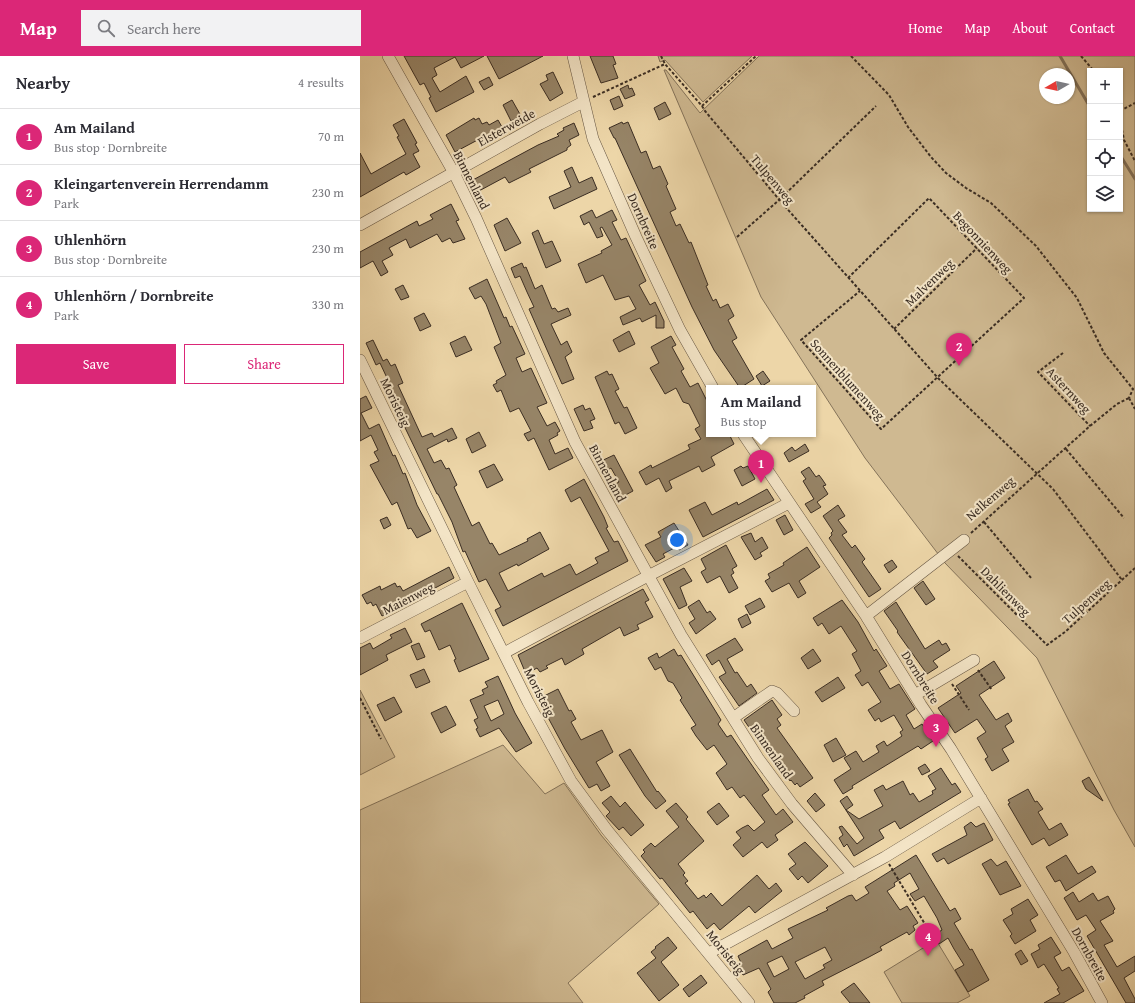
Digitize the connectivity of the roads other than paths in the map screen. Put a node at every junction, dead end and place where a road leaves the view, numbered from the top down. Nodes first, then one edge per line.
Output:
1 (388, 56) edge
2 (573, 56) edge
3 (584, 102) junction
4 (454, 173) junction
5 (360, 225) edge
6 (360, 360) edge
7 (711, 385) edge
8 (745, 437) edge
9 (789, 503) junction
10 (964, 540) road end
11 (648, 576) junction
12 (468, 582) junction
13 (866, 616) junction
14 (360, 638) edge
15 (504, 654) junction
16 (973, 661) road end
17 (915, 695) junction
18 (794, 711) dead end
19 (733, 718) junction
20 (981, 798) junction
21 (853, 875) junction
22 (709, 953) junction
23 (749, 1003) edge
24 (1102, 1003) edge

1 - 4 street, Binnenland
2 - 3 street, Dornbreite
3 - 4 street, Elsterweide
3 - 7 street, Dornbreite
4 - 5 street, Elsterweide
4 - 11 street, Binnenland
6 - 12 street, Moristeig
8 - 9 street, Dornbreite
9 - 11 street
9 - 13 street, Dornbreite
10 - 13 street, Nelkenweg
11 - 15 street
11 - 19 street, Binnenland
12 - 14 street, Maienweg
12 - 15 street, Moristeig
13 - 17 street, Dornbreite
15 - 22 street, Moristeig
16 - 17 street
17 - 20 street, Dornbreite
18 - 19 street
19 - 21 street, Binnenland
20 - 21 street
20 - 24 street, Dornbreite
21 - 22 street
22 - 23 street, Moristeig

